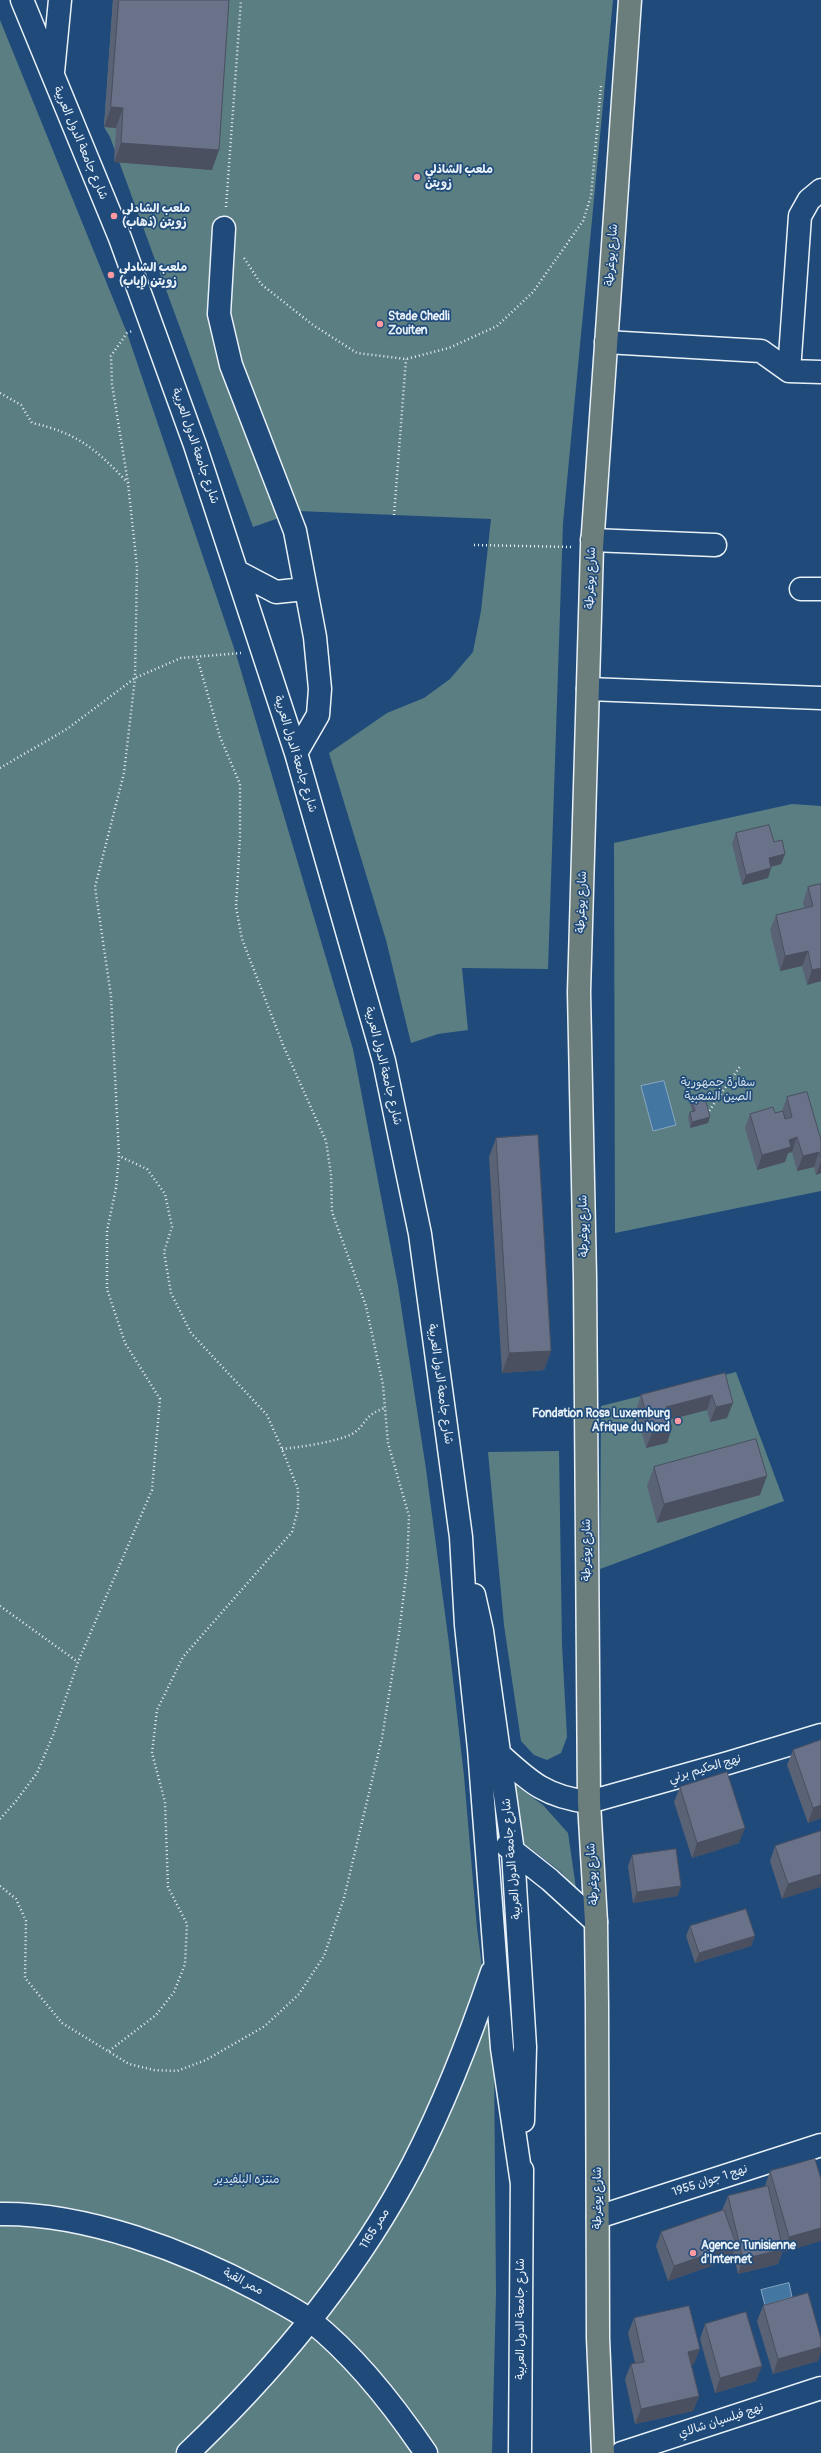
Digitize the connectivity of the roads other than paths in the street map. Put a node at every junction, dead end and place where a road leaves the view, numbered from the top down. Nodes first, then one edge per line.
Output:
1 (22, 0) edge
2 (60, 0) edge
3 (630, 0) edge
4 (53, 77) junction
5 (821, 190) edge
6 (224, 228) road end
7 (606, 342) junction
8 (789, 371) junction
9 (821, 372) edge
10 (592, 544) junction
11 (716, 545) dead end
12 (238, 572) junction
13 (305, 589) junction
14 (588, 690) junction
15 (821, 698) edge
16 (296, 753) junction
17 (461, 1537) junction
18 (478, 1735) junction
19 (821, 1735) edge
20 (501, 1756) junction
21 (589, 1802) junction
22 (485, 1821) junction
23 (513, 1852) junction
24 (596, 1922) junction
25 (495, 1963) junction
26 (821, 2145) edge
27 (522, 2184) junction
28 (0, 2214) edge
29 (598, 2217) junction
30 (311, 2321) junction
31 (821, 2388) edge
32 (188, 2453) edge
33 (426, 2453) edge
34 (520, 2453) edge
35 (604, 2453) edge
36 (622, 2453) edge

1 - 4 street, شارع جامعة الدول العربية
2 - 4 street
3 - 7 main road, شارع يوغرطة
4 - 12 street, شارع جامعة الدول العربية
5 - 8 street
6 - 13 street
7 - 8 street
7 - 10 main road, شارع يوغرطة
8 - 9 street
10 - 11 street
10 - 14 main road, شارع يوغرطة
12 - 13 street
12 - 16 street, شارع جامعة الدول العربية
13 - 16 street
14 - 15 street
14 - 21 main road, شارع يوغرطة
16 - 17 street, شارع جامعة الدول العربية
17 - 18 street, شارع جامعة الدول العربية
17 - 20 street, شارع جامعة الدول العربية
18 - 20 street
18 - 22 street, شارع جامعة الدول العربية
19 - 21 street, نهج الحكيم برني
20 - 21 street
20 - 23 street, شارع جامعة الدول العربية
21 - 24 main road, شارع يوغرطة
22 - 23 street
22 - 25 street, شارع جامعة الدول العربية
23 - 24 street
23 - 27 street, شارع جامعة الدول العربية
24 - 29 main road, شارع يوغرطة
25 - 27 street, شارع جامعة الدول العربية
25 - 30 street, ممر 1165
26 - 29 street, نهج 1 جوان 1955
27 - 34 street, شارع جامعة الدول العربية
28 - 30 street, ممر القبة
29 - 35 main road, شارع يوغرطة
30 - 32 street, ممر 1165
30 - 33 street, ممر القبة
31 - 36 street, نهج فيلسيان شالاي

